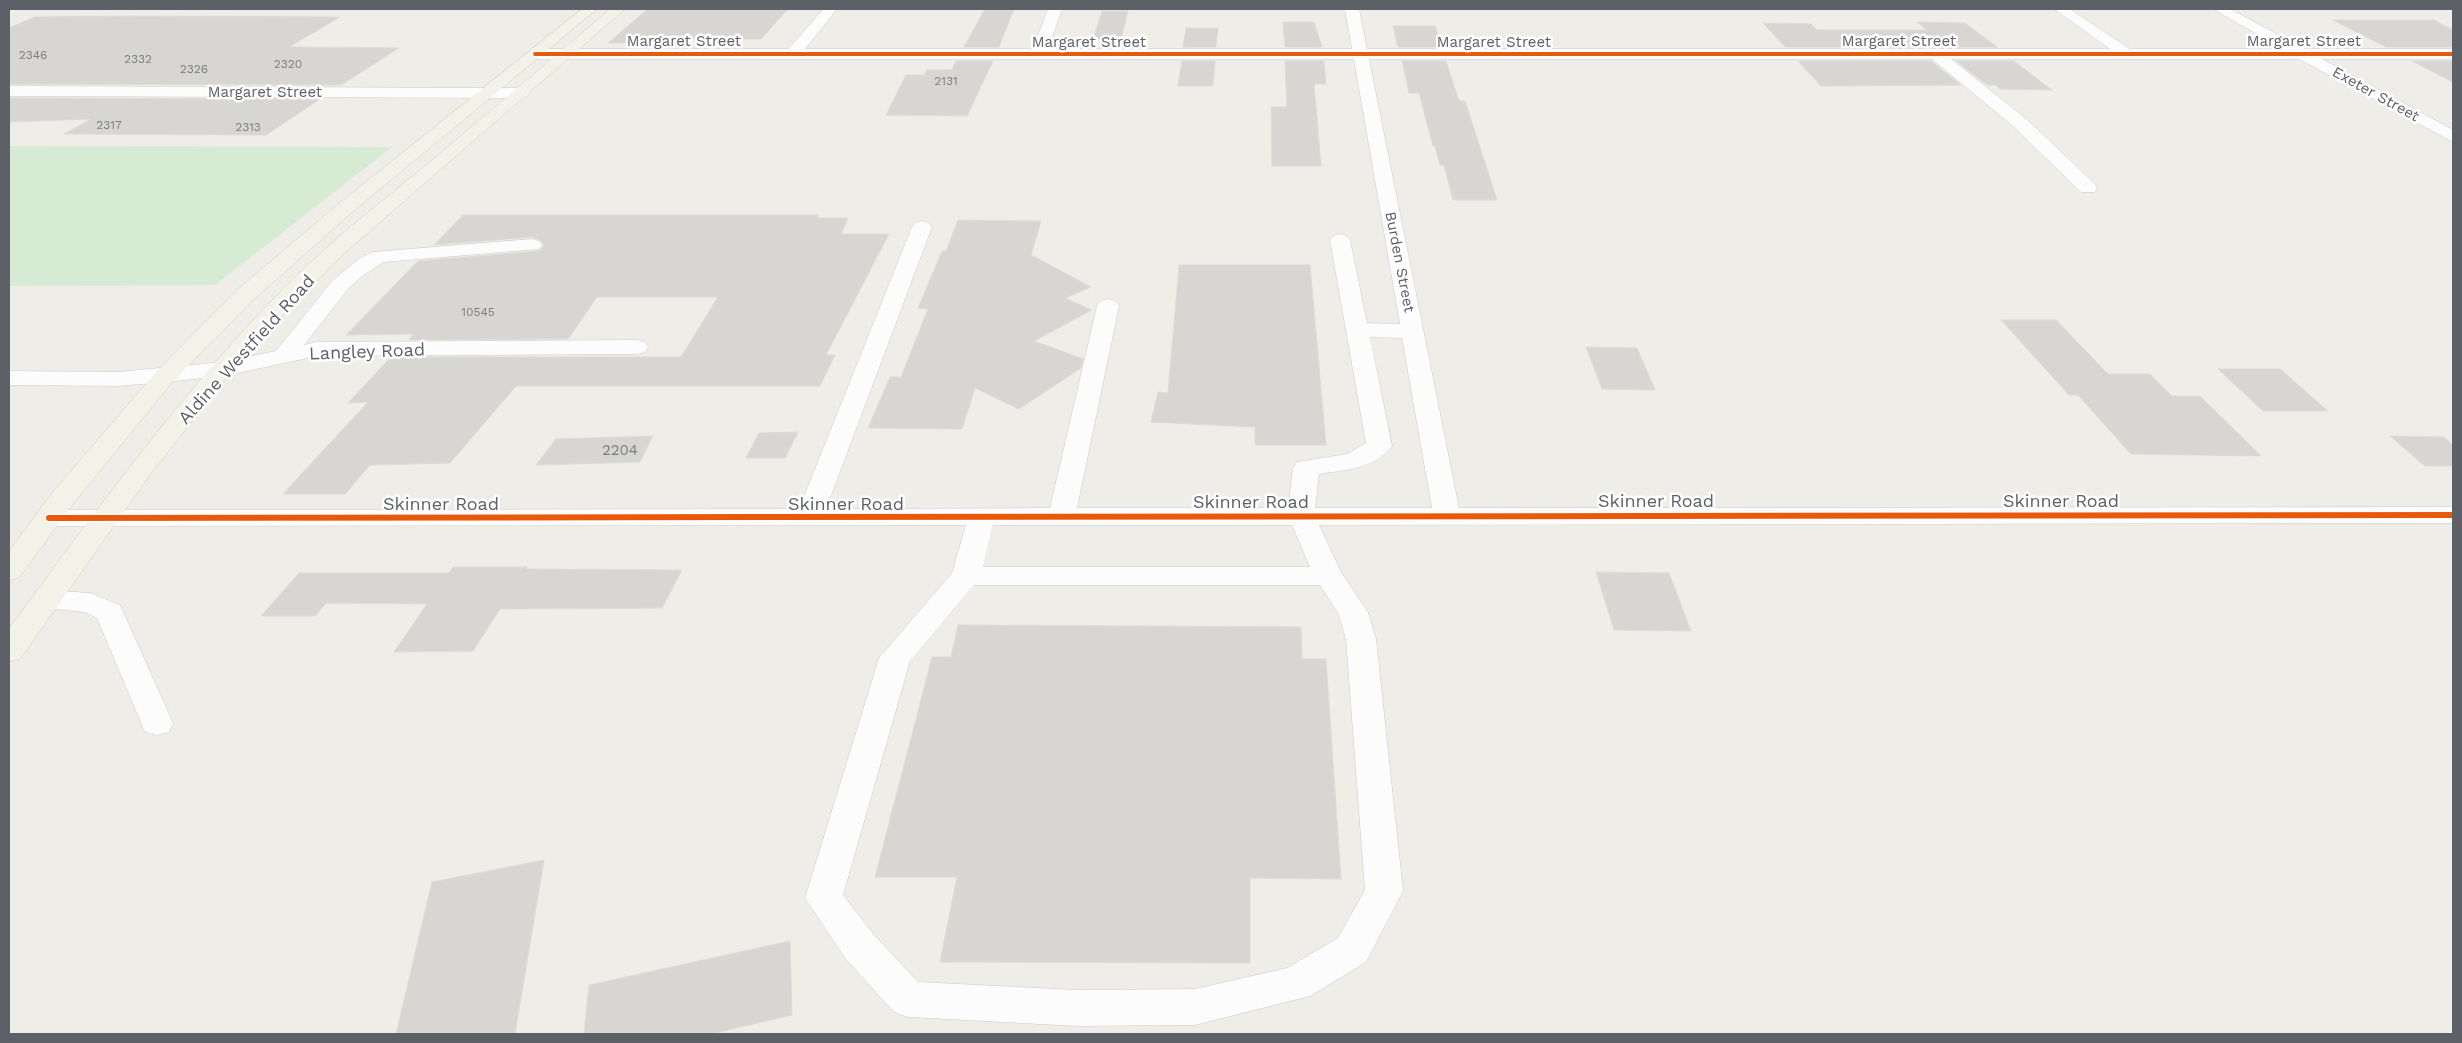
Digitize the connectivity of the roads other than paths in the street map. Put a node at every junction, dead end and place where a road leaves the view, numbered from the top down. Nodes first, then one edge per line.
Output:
1 (590, 9) edge
2 (618, 9) edge
3 (830, 9) edge
4 (1055, 9) edge
5 (1352, 9) edge
6 (2061, 9) edge
7 (2220, 9) edge
8 (535, 54) junction
9 (566, 54) junction
10 (793, 54) junction
11 (1039, 54) junction
12 (1361, 54) junction
13 (1936, 54) junction
14 (2127, 54) junction
15 (2302, 54) junction
16 (2453, 54) edge
17 (9, 91) edge
18 (488, 93) junction
19 (522, 93) junction
20 (2453, 137) edge
21 (2088, 188) dead end
22 (343, 210) junction
23 (382, 211) junction
24 (922, 227) dead end
25 (1340, 240) dead end
26 (532, 245) dead end
27 (359, 268) junction
28 (318, 269) junction
29 (1108, 306) dead end
30 (1357, 330) junction
31 (1412, 331) junction
32 (637, 347) dead end
33 (284, 356) junction
34 (223, 369) junction
35 (166, 375) junction
36 (9, 378) edge
37 (177, 426) junction
38 (119, 432) junction
39 (2453, 515) edge
40 (1062, 516) junction
41 (1301, 516) junction
42 (1447, 516) junction
43 (980, 517) junction
44 (49, 518) junction
45 (106, 518) junction
46 (809, 518) junction
47 (9, 571) edge
48 (966, 576) junction
49 (1328, 576) junction
50 (46, 600) junction
51 (9, 651) edge
52 (157, 723) dead end

1 - 8 main road, Aldine Westfield Road
2 - 9 main road, Aldine Westfield Road
3 - 10 street
4 - 11 street
5 - 12 street, Burden Street
6 - 14 street
7 - 15 street, Exeter Street
8 - 9 street, Margaret Street
8 - 18 main road, Aldine Westfield Road
9 - 10 street, Margaret Street
9 - 19 main road, Aldine Westfield Road
10 - 11 street, Margaret Street
11 - 12 street, Margaret Street
12 - 13 street, Margaret Street
12 - 31 street, Burden Street
13 - 14 street, Margaret Street
13 - 21 street
14 - 15 street, Margaret Street
15 - 16 street, Margaret Street
15 - 20 street, Exeter Street
17 - 18 street, Margaret Street
18 - 19 street, Margaret Street
18 - 22 main road, Aldine Westfield Road
19 - 23 main road, Aldine Westfield Road
22 - 23 main road
22 - 35 main road, Aldine Westfield Road
23 - 28 main road, Aldine Westfield Road
24 - 46 street
25 - 30 street
26 - 27 street
27 - 28 street
27 - 33 street
28 - 34 main road, Aldine Westfield Road
29 - 40 street
30 - 31 street
30 - 41 street
31 - 42 street, Burden Street
32 - 33 street, Langley Road
33 - 34 street, Langley Road
34 - 35 street, Langley Road
34 - 37 main road, Aldine Westfield Road
35 - 36 street, Langley Road
35 - 38 main road, Aldine Westfield Road
37 - 38 main road
37 - 45 main road, Aldine Westfield Road
38 - 44 main road, Aldine Westfield Road
39 - 42 street, Skinner Road
40 - 41 street, Skinner Road
40 - 43 street, Skinner Road
41 - 42 street, Skinner Road
41 - 49 street
43 - 46 street, Skinner Road
43 - 48 street
44 - 45 street, Skinner Road
44 - 47 main road, Aldine Westfield Road
45 - 46 street, Skinner Road
45 - 50 main road, Aldine Westfield Road
48 - 49 street
48 - 49 street
50 - 51 main road, Aldine Westfield Road
50 - 52 street

